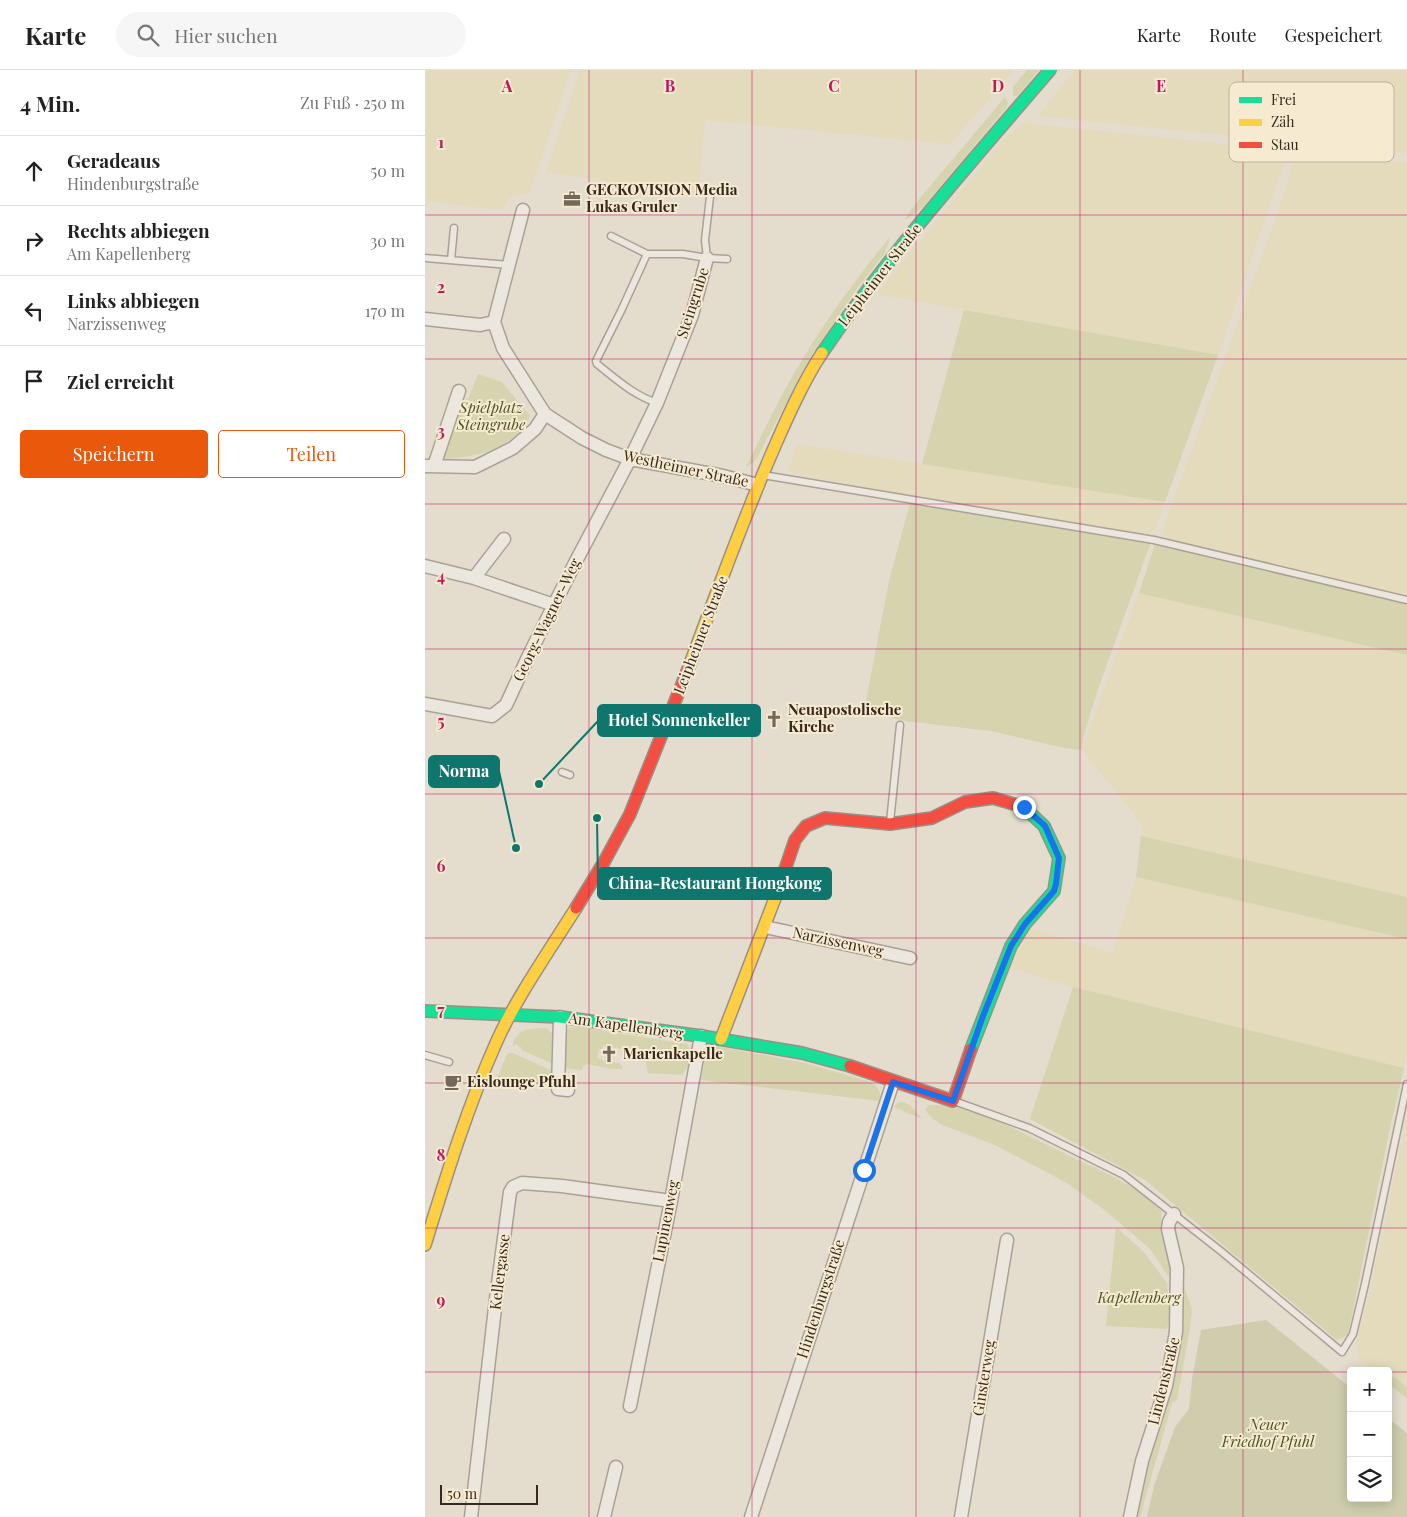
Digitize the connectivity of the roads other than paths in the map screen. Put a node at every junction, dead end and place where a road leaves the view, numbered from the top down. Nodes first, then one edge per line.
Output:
1 (1050, 70) edge
2 (710, 197) dead end
3 (523, 210) dead end
4 (454, 228) dead end
5 (611, 236) dead end
6 (647, 254) junction
7 (425, 258) edge
8 (707, 258) junction
9 (451, 260) junction
10 (727, 260) dead end
11 (509, 265) junction
12 (425, 319) edge
13 (494, 322) junction
14 (459, 391) dead end
15 (657, 403) junction
16 (545, 414) junction
17 (630, 459) junction
18 (429, 466) edge
19 (761, 480) junction
20 (504, 539) dead end
21 (425, 566) edge
22 (474, 578) junction
23 (1407, 600) edge
24 (554, 605) junction
25 (425, 704) edge
26 (899, 725) dead end
27 (562, 772) dead end
28 (570, 775) dead end
29 (890, 824) junction
30 (765, 927) junction
31 (910, 958) dead end
32 (425, 1011) edge
33 (510, 1014) junction
34 (560, 1017) junction
35 (701, 1036) junction
36 (721, 1040) junction
37 (425, 1055) edge
38 (449, 1062) dead end
39 (893, 1082) junction
40 (1407, 1084) edge
41 (568, 1090) dead end
42 (953, 1101) junction
43 (671, 1201) junction
44 (1175, 1214) junction
45 (1007, 1240) dead end
46 (425, 1245) edge
47 (630, 1406) dead end
48 (616, 1467) dead end
49 (471, 1517) edge
50 (604, 1517) edge
51 (751, 1517) edge
52 (961, 1517) edge
53 (1129, 1517) edge

1 - 19 street, Leipheimer Straße
2 - 8 lane
3 - 11 street
4 - 9 lane
5 - 6 lane, Steingrube
6 - 8 lane, Steingrube
6 - 15 lane
7 - 9 lane
8 - 10 lane
8 - 15 street, Steingrube
9 - 11 lane
11 - 13 street
12 - 13 street
13 - 16 street, Westheimer Straße
14 - 18 street
15 - 17 street, Steingrube
16 - 17 street, Westheimer Straße
16 - 18 street
17 - 19 street, Westheimer Straße
17 - 24 street, Georg-Wagner-Weg
19 - 23 lane
19 - 33 street, Leipheimer Straße
20 - 22 street
21 - 22 street
22 - 24 street
24 - 25 street, Georg-Wagner-Weg
26 - 29 lane
27 - 28 lane
29 - 30 street
29 - 42 street
30 - 31 street, Narzissenweg
30 - 36 street
32 - 33 street, Am Kapellenberg
33 - 34 street, Am Kapellenberg
33 - 46 street, Leipheimer Straße
34 - 35 street, Am Kapellenberg
34 - 41 street, Am Kapellenberg
35 - 36 street, Am Kapellenberg
35 - 43 street, Lupinenweg
36 - 39 street, Am Kapellenberg
37 - 38 lane
39 - 42 street, Am Kapellenberg
39 - 51 street, Hindenburgstraße
40 - 44 lane
42 - 44 lane
43 - 47 street, Lupinenweg
43 - 49 street, Kellergasse
44 - 53 street, Lindenstraße
45 - 52 street, Ginsterweg
48 - 50 street

